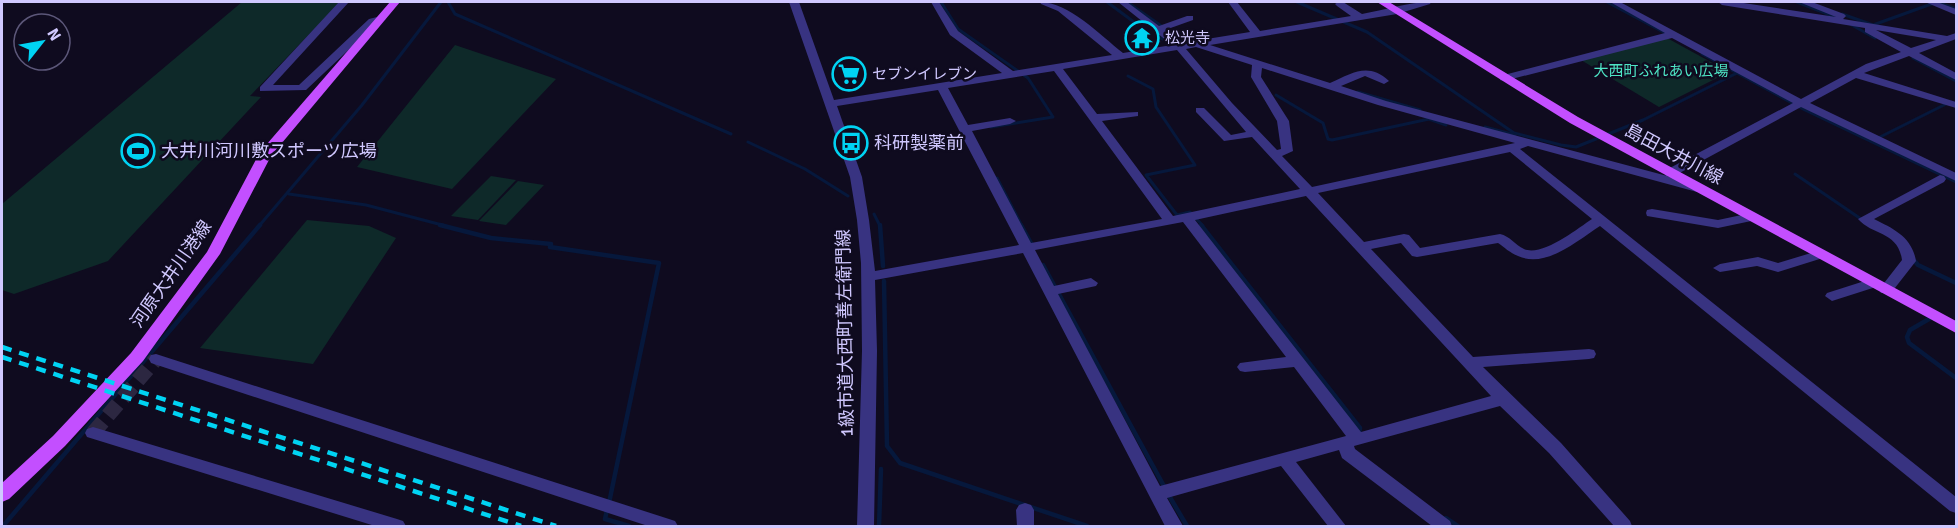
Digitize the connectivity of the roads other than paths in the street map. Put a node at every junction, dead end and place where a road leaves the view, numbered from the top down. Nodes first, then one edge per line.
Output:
1 (344, 2) edge
2 (396, 2) edge
3 (794, 2) edge
4 (935, 2) edge
5 (1044, 2) edge
6 (1122, 2) edge
7 (1232, 2) edge
8 (1382, 2) edge
9 (1427, 2) edge
10 (1614, 2) edge
11 (1722, 2) edge
12 (1804, 2) edge
13 (1930, 2) edge
14 (1340, 4) dead end
15 (1397, 11) junction
16 (1956, 12) edge
17 (1360, 17) junction
18 (1190, 18) dead end
19 (381, 19) junction
20 (1860, 25) junction
21 (1159, 29) junction
22 (1674, 34) junction
23 (1258, 35) junction
24 (1954, 38) edge
25 (1198, 44) junction
26 (1179, 47) junction
27 (1910, 52) junction
28 (1122, 57) junction
29 (1257, 64) junction
30 (1057, 68) junction
31 (1855, 74) junction
32 (1012, 75) junction
33 (1504, 78) junction
34 (1956, 78) edge
35 (1384, 81) dead end
36 (942, 86) junction
37 (1330, 87) junction
38 (831, 104) junction
39 (1228, 105) junction
40 (1794, 105) junction
41 (1956, 105) edge
42 (1134, 114) dead end
43 (1095, 118) junction
44 (1010, 120) dead end
45 (965, 129) junction
46 (1256, 134) junction
47 (1527, 142) junction
48 (1512, 148) junction
49 (1274, 154) junction
50 (1671, 173) junction
51 (1956, 177) edge
52 (1940, 179) junction
53 (1956, 187) edge
54 (1700, 188) junction
55 (1309, 191) junction
56 (1652, 213) dead end
57 (1186, 217) junction
58 (1751, 217) junction
59 (1601, 219) junction
60 (1170, 221) junction
61 (1361, 247) junction
62 (1027, 248) junction
63 (1821, 254) junction
64 (1720, 268) dead end
65 (868, 278) junction
66 (1091, 283) dead end
67 (1880, 286) junction
68 (1050, 291) junction
69 (1832, 297) dead end
70 (1956, 328) edge
71 (1588, 354) dead end
72 (156, 359) dead end
73 (1298, 361) junction
74 (1470, 363) junction
75 (1245, 367) dead end
76 (1503, 399) junction
77 (93, 433) dead end
78 (1351, 441) junction
79 (1285, 460) junction
80 (2, 494) edge
81 (1156, 495) junction
82 (1956, 506) edge
83 (397, 526) edge
84 (669, 526) edge
85 (865, 526) edge
86 (1174, 526) edge
87 (1338, 526) edge
88 (1444, 526) edge
89 (1624, 526) edge

1 - 19 street
2 - 19 main road, 河原大井川港線
3 - 38 street, 1級市道大西町善左衛門線
4 - 32 street
5 - 28 street
6 - 21 street
7 - 23 street
8 - 15 main road, 島田大井川線
9 - 15 street
10 - 22 street
11 - 20 street
12 - 20 street
13 - 16 street
14 - 17 street
15 - 17 street
15 - 33 main road, 島田大井川線
17 - 23 street
18 - 21 street
19 - 80 main road, 河原大井川港線
20 - 24 street
20 - 27 street
21 - 26 street
22 - 33 street
22 - 40 street
23 - 25 street
24 - 27 street
25 - 26 street
25 - 29 street
26 - 28 street
26 - 39 street
27 - 31 street
27 - 34 street
28 - 30 street
29 - 37 street
29 - 49 street
30 - 32 street
30 - 43 street
31 - 40 street
31 - 41 street
32 - 36 street
33 - 50 main road, 島田大井川線
35 - 37 street
36 - 38 street
36 - 45 street
37 - 47 street
38 - 65 street, 1級市道大西町善左衛門線
39 - 46 street
39 - 46 street
40 - 50 street
40 - 51 street
40 - 52 street
42 - 43 street
43 - 60 street
44 - 45 street
45 - 62 street
46 - 49 street
47 - 48 street
47 - 54 street
48 - 55 street
48 - 59 street
49 - 55 street
50 - 54 main road, 島田大井川線
52 - 53 street
52 - 67 street
54 - 58 main road, 島田大井川線
55 - 57 street
55 - 61 street
56 - 58 street
57 - 60 street
57 - 73 street
58 - 63 main road, 島田大井川線
59 - 61 street
59 - 82 street
60 - 62 street
61 - 74 street
62 - 65 street
62 - 68 street
63 - 64 street
63 - 67 main road, 島田大井川線
65 - 85 street, 1級市道大西町善左衛門線
66 - 68 street
67 - 69 street
67 - 70 main road, 島田大井川線
68 - 81 street
71 - 74 street
72 - 84 street
73 - 75 street
73 - 78 street
74 - 76 street
76 - 78 street
76 - 89 street
77 - 83 street
78 - 79 street
78 - 88 street
79 - 81 street
79 - 87 street
81 - 86 street

